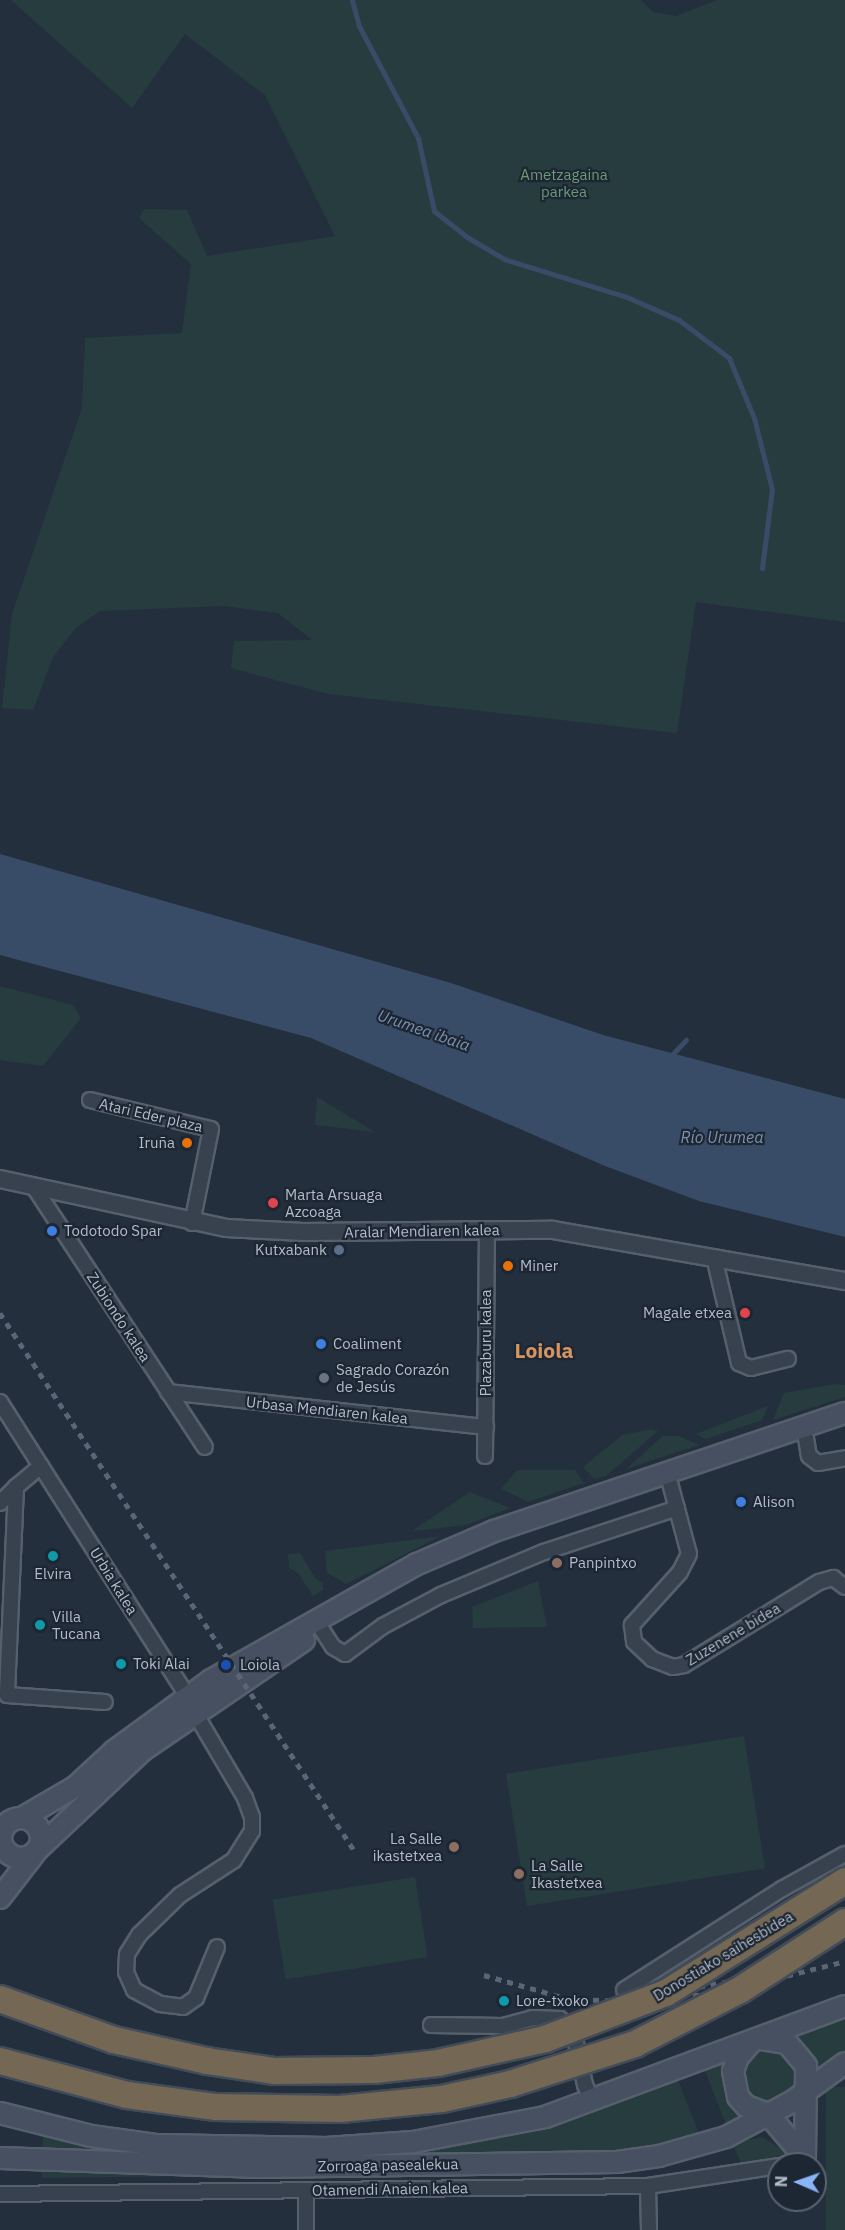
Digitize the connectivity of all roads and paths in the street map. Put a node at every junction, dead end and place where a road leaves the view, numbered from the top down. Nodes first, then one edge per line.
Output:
1 (90, 1101) dead end
2 (0, 1179) edge
3 (34, 1187) junction
4 (192, 1223) junction
5 (487, 1231) junction
6 (714, 1257) junction
7 (845, 1281) edge
8 (788, 1359) dead end
9 (168, 1392) junction
10 (0, 1402) edge
11 (845, 1413) edge
12 (845, 1425) edge
13 (486, 1427) junction
14 (806, 1438) junction
15 (205, 1448) dead end
16 (485, 1456) dead end
17 (845, 1458) edge
18 (41, 1466) junction
19 (670, 1483) junction
20 (16, 1487) junction
21 (0, 1503) edge
22 (677, 1508) junction
23 (845, 1587) edge
24 (321, 1630) junction
25 (105, 1702) dead end
26 (191, 1705) junction
27 (6, 1831) edge
28 (36, 1851) junction
29 (845, 1854) edge
30 (845, 1881) edge
31 (0, 1898) edge
32 (845, 1922) edge
33 (217, 1947) dead end
34 (624, 1990) dead end
35 (0, 1999) edge
36 (845, 2006) edge
37 (604, 2016) dead end
38 (430, 2025) dead end
39 (574, 2034) junction
40 (755, 2040) junction
41 (0, 2061) edge
42 (845, 2063) edge
43 (809, 2090) junction
44 (593, 2102) junction
45 (0, 2113) edge
46 (768, 2114) junction
47 (791, 2152) edge
48 (798, 2152) edge
49 (0, 2158) edge
50 (767, 2168) edge
51 (648, 2186) junction
52 (306, 2190) junction
53 (0, 2194) edge
54 (306, 2230) edge
55 (649, 2230) edge

1 - 4 street, Atari Eder plaza
2 - 3 street, Aralar Mendiaren kalea
3 - 4 street, Aralar Mendiaren kalea
3 - 9 street, Zubiondo kalea
4 - 5 street, Aralar Mendiaren kalea
5 - 6 street, Aralar Mendiaren kalea
5 - 13 street, Plazaburu kalea
6 - 7 street, Aralar Mendiaren kalea
6 - 8 street
9 - 13 street, Urbasa Mendiaren kalea
9 - 15 street, Zubiondo kalea
10 - 18 street, Urbia kalea
11 - 26 main road
12 - 14 main road
13 - 16 street, Plazaburu kalea
14 - 17 street
14 - 19 main road
18 - 20 street
18 - 26 street, Urbia kalea
19 - 22 street
19 - 24 main road
20 - 21 street
20 - 25 street
22 - 23 street, Zuzenene bidea
22 - 24 street
24 - 26 main road
26 - 27 main road
26 - 28 main road
26 - 33 street, Urbia kalea
27 - 28 main road
27 - 28 main road
28 - 31 main road
29 - 34 street
30 - 35 highway, Donostiako saihesbidea, bridge
32 - 41 highway, bridge
36 - 40 main road, Zorroaga pasealekua
37 - 39 street
38 - 39 street
39 - 44 street
40 - 43 main road
40 - 44 main road, Zorroaga pasealekua
40 - 46 main road
42 - 43 main road
43 - 46 main road
43 - 48 main road
44 - 45 main road, Zorroaga pasealekua
46 - 47 main road
46 - 49 main road, Zorroaga pasealekua
50 - 51 street, Otamendi Anaien kalea
51 - 52 street, Otamendi Anaien kalea
51 - 55 street
52 - 53 street, Otamendi Anaien kalea
52 - 54 street

